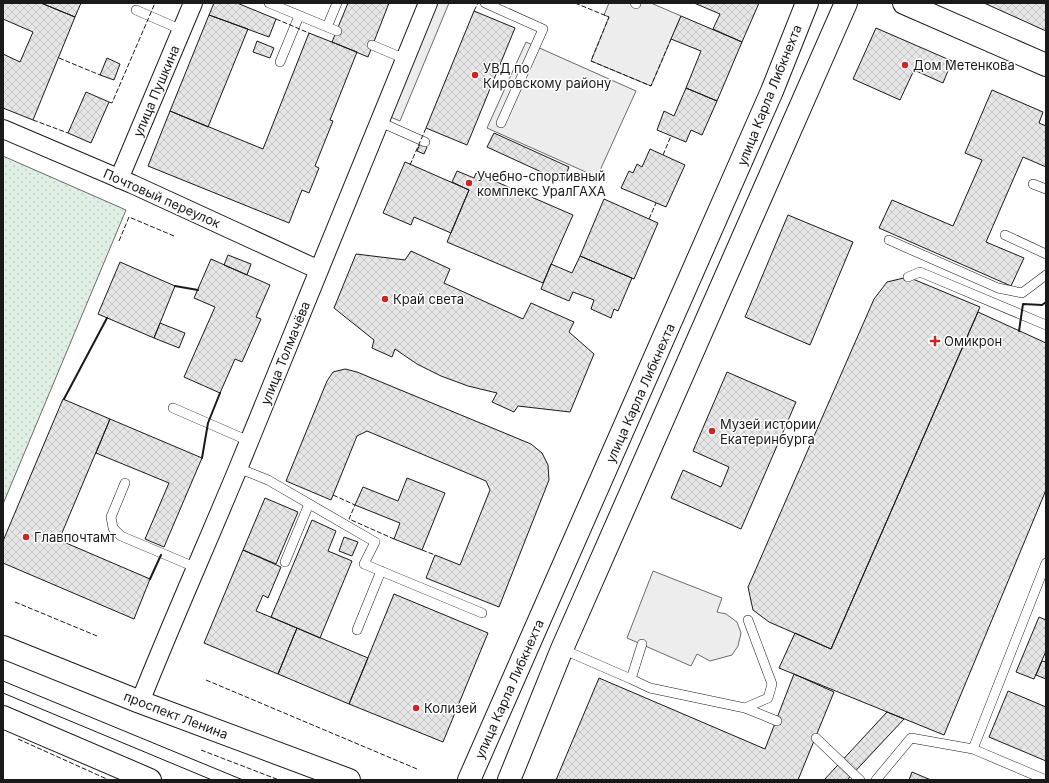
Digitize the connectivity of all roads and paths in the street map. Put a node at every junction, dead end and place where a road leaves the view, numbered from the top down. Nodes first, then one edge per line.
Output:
1 (193, 3) edge
2 (271, 3) edge
3 (337, 3) edge
4 (428, 3) edge
5 (485, 3) edge
6 (807, 3) edge
7 (846, 3) edge
8 (904, 3) edge
9 (136, 10) dead end
10 (299, 16) junction
11 (327, 28) junction
12 (182, 30) junction
13 (337, 31) dead end
14 (372, 45) dead end
15 (405, 59) junction
16 (280, 62) dead end
17 (1046, 65) edge
18 (380, 122) junction
19 (501, 123) dead end
20 (3, 129) edge
21 (425, 142) dead end
22 (119, 179) junction
23 (1033, 184) dead end
24 (1046, 190) edge
25 (1005, 235) dead end
26 (889, 240) dead end
27 (1046, 254) edge
28 (320, 270) junction
29 (1046, 275) edge
30 (908, 276) dead end
31 (1046, 325) edge
32 (173, 408) dead end
33 (250, 441) junction
34 (238, 468) junction
35 (125, 483) dead end
36 (309, 504) junction
37 (285, 562) dead end
38 (1046, 563) edge
39 (197, 568) junction
40 (381, 571) junction
41 (482, 613) dead end
42 (748, 620) dead end
43 (358, 630) dead end
44 (642, 644) dead end
45 (3, 647) edge
46 (562, 649) junction
47 (631, 679) junction
48 (140, 702) junction
49 (745, 708) junction
50 (3, 716) edge
51 (777, 721) dead end
52 (816, 738) dead end
53 (973, 749) junction
54 (150, 780) edge
55 (349, 780) edge
56 (469, 780) edge
57 (509, 780) edge
58 (860, 780) edge
59 (876, 780) edge
60 (1046, 780) edge

1 - 12 street, улица Пушкина
2 - 10 lane
3 - 11 lane
4 - 15 street, улица Толмачёва
5 - 19 lane
6 - 56 main road, улица Карла Либкнехта
7 - 46 main road
8 - 17 main road
9 - 12 lane
10 - 11 lane
10 - 16 lane
11 - 13 lane
12 - 22 street, улица Пушкина
14 - 15 lane
15 - 18 street, улица Толмачёва
18 - 21 lane
18 - 28 street, улица Толмачёва
20 - 22 street, Почтовый переулок
22 - 28 street, Почтовый переулок
23 - 24 lane
25 - 27 lane
26 - 29 lane
28 - 33 street, улица Толмачёва
30 - 31 lane
32 - 33 lane
33 - 34 street, улица Толмачёва
34 - 36 lane
34 - 39 street, улица Толмачёва
35 - 39 lane
36 - 37 lane
36 - 40 lane
38 - 53 lane
39 - 48 street, улица Толмачёва
40 - 41 lane
40 - 43 lane
42 - 49 lane
44 - 47 lane
45 - 48 main road, проспект Ленина
46 - 47 lane
46 - 57 main road
47 - 49 lane
48 - 55 main road, проспект Ленина
49 - 51 lane
50 - 54 main road
52 - 58 lane
53 - 59 lane
53 - 60 lane

